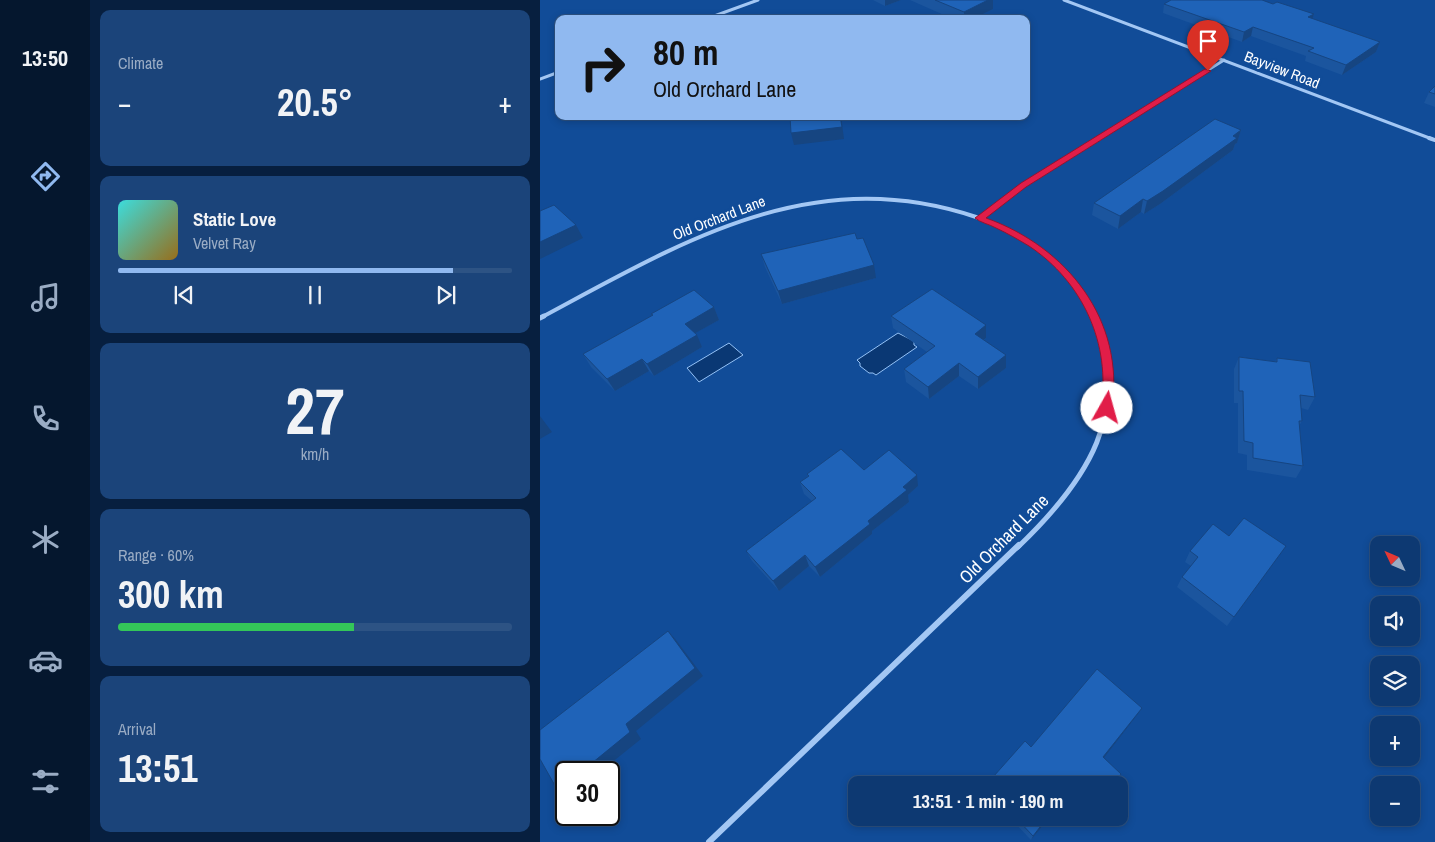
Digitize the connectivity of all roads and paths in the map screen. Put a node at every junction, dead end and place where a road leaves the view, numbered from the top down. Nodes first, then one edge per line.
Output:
1 (758, 0) edge
2 (1064, 0) edge
3 (717, 15) edge
4 (1224, 60) junction
5 (555, 73) edge
6 (540, 79) edge
7 (1435, 140) edge
8 (980, 218) junction
9 (540, 318) edge
10 (709, 842) edge

1 - 3 street
2 - 4 street, Bayview Road
4 - 7 street, Bayview Road
4 - 8 street
5 - 6 street
8 - 9 street, Old Orchard Lane
8 - 10 street, Old Orchard Lane

